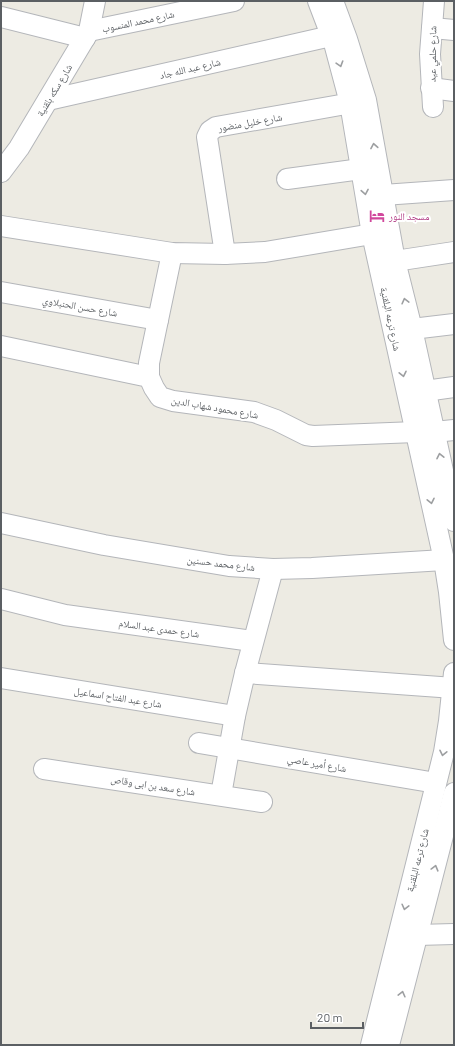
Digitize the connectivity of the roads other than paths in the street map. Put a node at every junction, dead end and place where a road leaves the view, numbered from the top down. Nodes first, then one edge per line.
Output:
1 (95, 1) edge
2 (234, 1) edge
3 (318, 1) edge
4 (333, 1) edge
5 (434, 1) edge
6 (1, 17) edge
7 (432, 28) junction
8 (454, 30) edge
9 (87, 34) junction
10 (331, 36) junction
11 (454, 91) edge
12 (48, 100) junction
13 (358, 102) junction
14 (10, 146) edge
15 (361, 170) junction
16 (1, 172) edge
17 (287, 179) dead end
18 (454, 190) edge
19 (383, 195) junction
20 (1, 226) edge
21 (372, 234) junction
22 (454, 252) edge
23 (172, 253) junction
24 (225, 254) junction
25 (396, 261) junction
26 (1, 292) edge
27 (158, 320) junction
28 (454, 324) edge
29 (412, 329) junction
30 (1, 346) edge
31 (149, 377) junction
32 (454, 387) edge
33 (425, 391) junction
34 (454, 430) edge
35 (425, 432) junction
36 (453, 512) edge
37 (1, 523) edge
38 (444, 560) junction
39 (273, 569) junction
40 (1, 599) edge
41 (454, 640) edge
42 (252, 641) junction
43 (244, 673) junction
44 (1, 678) edge
45 (454, 683) edge
46 (235, 716) junction
47 (199, 743) dead end
48 (229, 748) junction
49 (44, 768) dead end
50 (436, 783) junction
51 (454, 793) edge
52 (221, 795) junction
53 (262, 802) dead end
54 (421, 842) junction
55 (448, 842) edge
56 (454, 934) edge
57 (418, 935) junction
58 (371, 1045) edge
59 (389, 1045) edge

1 - 9 street, شارع سكه بلقنية
2 - 9 street, شارع محمد المنسوب
3 - 10 street, شارع ترعه البلقنية
4 - 13 street, شارع ترعه البلقنية
5 - 7 street, شارع حلمي عيد
6 - 9 street
7 - 8 street
7 - 11 street, شارع حلمي عيد
9 - 12 street, شارع سكه بلقنية
10 - 12 street, شارع عبد الله جاد
10 -> 13 street, شارع ترعه البلقنية
12 - 14 street, شارع سكه بلقنية
13 - 15 street, شارع ترعه البلقنية
19 -> 13 street, شارع ترعه البلقنية
13 - 24 street, شارع خليل منضور
14 - 16 street, شارع سكه بلقنية
15 - 17 street
15 -> 21 street, شارع ترعه البلقنية
18 - 19 street
19 - 25 street, شارع ترعه البلقنية
20 - 23 street
21 - 24 street
21 -> 35 street, شارع ترعه البلقنية
22 - 25 street
23 - 24 street
23 - 27 street
29 -> 25 street, شارع ترعه البلقنية
26 - 27 street, شارع حسن الحنبلاوي
27 - 31 street
28 - 29 street
29 - 33 street, شارع ترعه البلقنية
30 - 31 street
31 - 35 street, شارع محمود شهاب الدين
32 - 33 street
33 - 35 street, شارع ترعه البلقنية
34 - 35 street
36 -> 35 street, شارع ترعه البلقنية
35 -> 38 street, شارع ترعه البلقنية
37 - 39 street, شارع محمد حسنين
38 - 39 street, شارع محمد حسنين
38 - 41 street, شارع ترعه البلقنية
39 - 42 street
40 - 42 street, شارع حمدى عبد السلام
42 - 43 street
43 - 45 street
43 - 46 street
44 - 46 street, شارع عبد الفتاح اسماعيل
45 -> 50 street, شارع ترعه البلقنية
46 - 48 street
47 - 48 street, شارع أمير عاصي
48 - 50 street, شارع أمير عاصي
48 - 52 street
49 - 52 street, شارع سعد بن ابى وقاص
50 - 54 street, شارع ترعه البلقنية
51 - 55 street, شارع ترعه البلقنية
52 - 53 street, شارع سعد بن ابى وقاص
54 - 55 street
54 -> 58 street, شارع ترعه البلقنية
57 -> 55 street, شارع ترعه البلقنية
56 - 57 street
59 -> 57 street, شارع ترعه البلقنية

